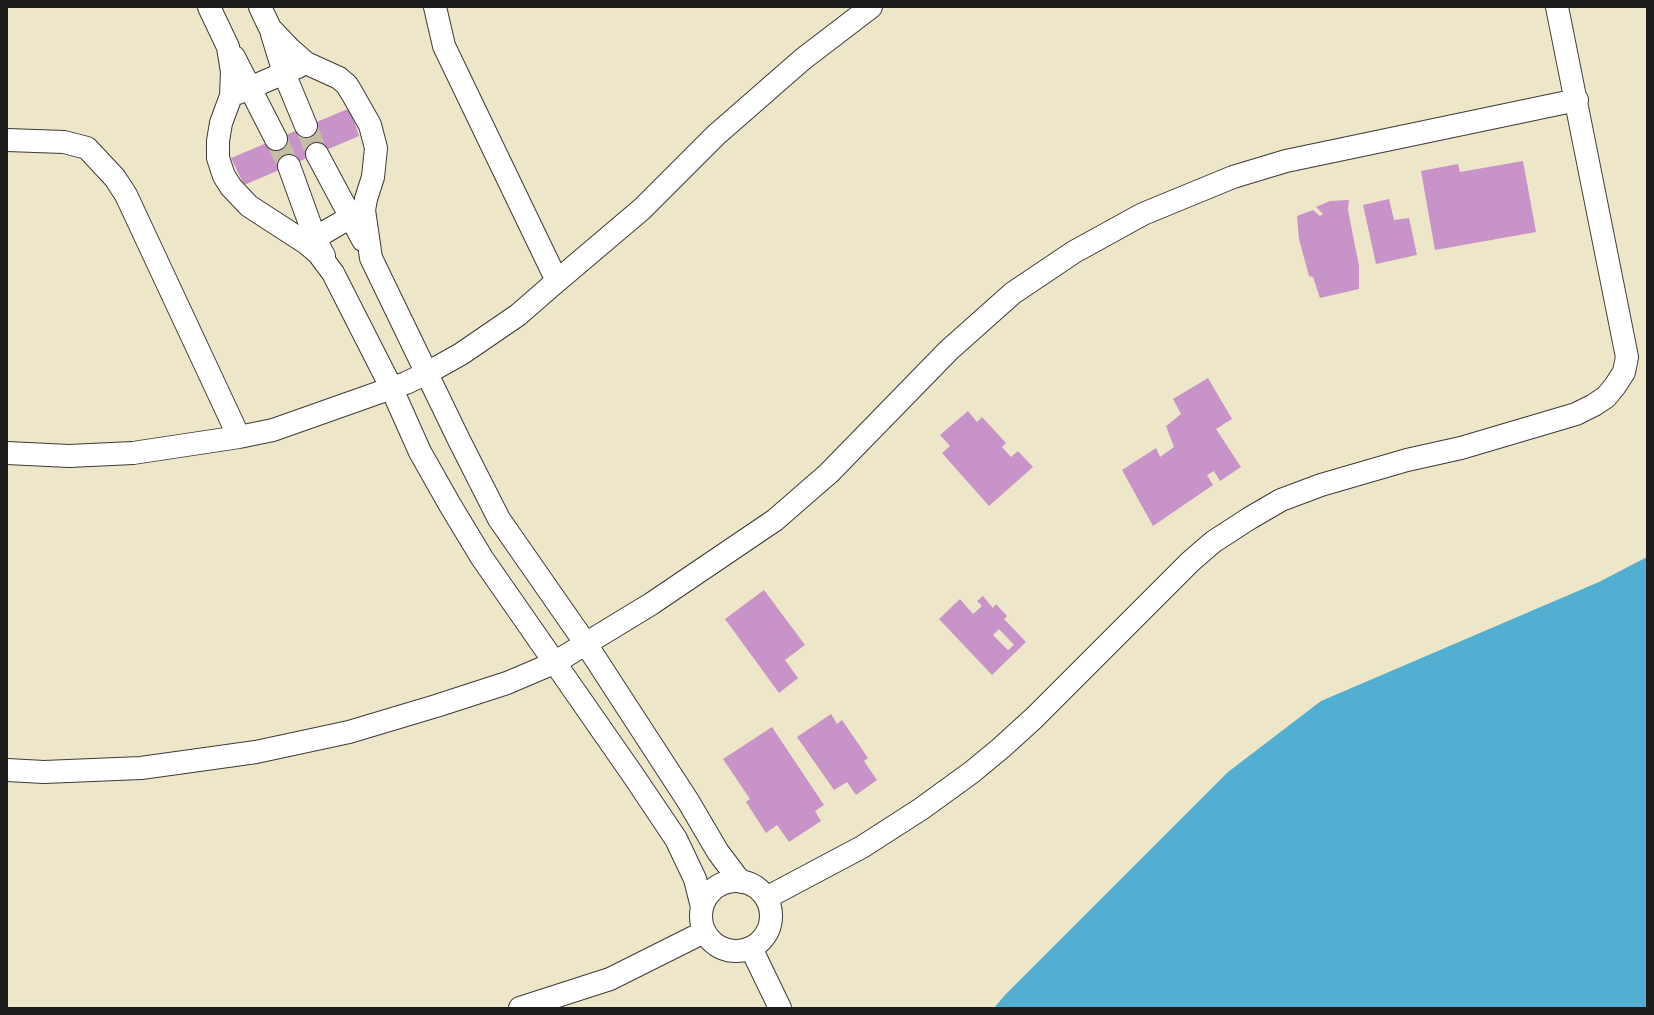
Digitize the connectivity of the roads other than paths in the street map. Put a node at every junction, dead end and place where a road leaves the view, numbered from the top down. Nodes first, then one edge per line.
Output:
1 (209, 7) edge
2 (260, 7) edge
3 (435, 7) edge
4 (871, 7) edge
5 (1557, 7) edge
6 (270, 28) junction
7 (228, 47) junction
8 (306, 63) junction
9 (284, 73) junction
10 (251, 88) junction
11 (231, 96) junction
12 (1577, 100) junction
13 (306, 126) tunnel mouth
14 (276, 139) tunnel mouth
15 (7, 140) edge
16 (317, 154) tunnel mouth
17 (289, 166) tunnel mouth
18 (358, 214) junction
19 (310, 240) junction
20 (557, 281) junction
21 (427, 373) junction
22 (390, 387) junction
23 (239, 437) junction
24 (7, 453) edge
25 (586, 644) junction
26 (554, 663) junction
27 (7, 770) edge
28 (742, 882) junction
29 (766, 898) junction
30 (702, 907) junction
31 (704, 932) junction
32 (751, 948) junction
33 (520, 1008) edge
34 (780, 1008) edge

1 - 7 street
2 - 6 street
3 - 20 street
4 - 20 street
5 - 12 street
6 - 8 street
6 - 9 street
7 - 10 street
7 - 11 street
8 - 9 street
8 - 18 street
9 - 10 street
9 - 13 street
10 - 11 street
10 - 14 street
11 - 19 street
12 - 25 street
12 - 29 street
15 - 23 street
16 - 18 street
17 - 19 street
18 - 19 street
18 - 21 street
19 - 22 street
20 - 21 street
21 - 22 street
21 - 25 street
22 - 23 street
22 - 26 street
23 - 24 street
25 - 26 street
25 - 28 street
26 - 27 street
26 - 30 street
28 - 29 street
28 - 30 street
29 - 32 street
30 - 31 street
31 - 32 street
31 - 33 street
32 - 34 street

